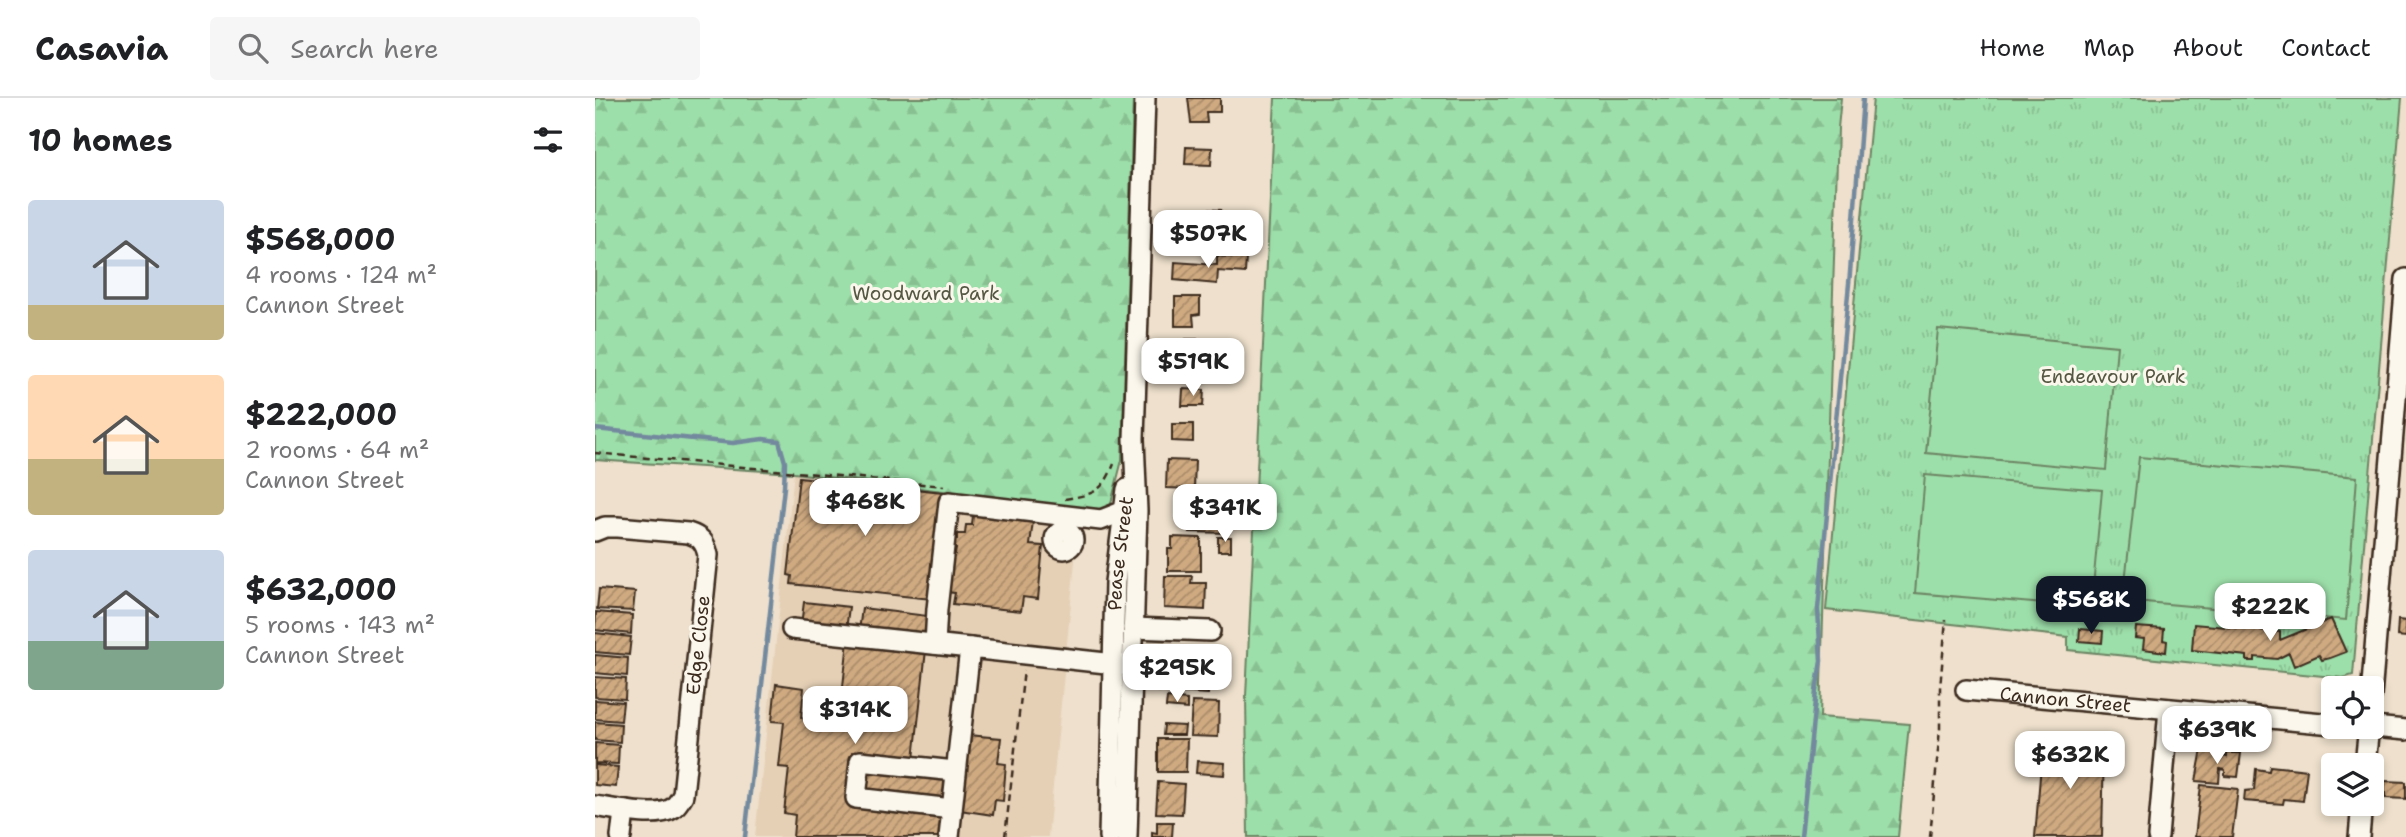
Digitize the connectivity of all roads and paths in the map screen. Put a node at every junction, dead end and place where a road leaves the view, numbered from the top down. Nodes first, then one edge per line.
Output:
1 (1145, 98) edge
2 (2406, 279) edge
3 (1134, 439) junction
4 (595, 453) edge
5 (1114, 464) dead end
6 (956, 488) dead end
7 (1065, 507) junction
8 (1124, 511) junction
9 (595, 531) edge
10 (1057, 535) dead end
11 (1946, 620) dead end
12 (1133, 628) junction
13 (792, 629) dead end
14 (1209, 631) dead end
15 (935, 644) junction
16 (970, 648) junction
17 (1025, 662) dead end
18 (1123, 664) junction
19 (2373, 676) edge
20 (1966, 690) dead end
21 (2169, 709) junction
22 (2321, 723) edge
23 (2384, 728) edge
24 (2406, 730) edge
25 (955, 771) junction
26 (595, 806) edge
27 (952, 809) junction
28 (624, 811) junction
29 (2361, 816) edge
30 (621, 837) edge
31 (949, 837) edge
32 (1005, 837) edge
33 (1109, 837) edge
34 (1127, 837) edge
35 (1930, 837) edge
36 (2158, 837) edge
37 (2359, 837) edge

1 - 3 street, Pease Street
2 - 19 street
3 - 8 street, Pease Street
3 - 12 street, Pease Street
4 - 6 path
5 - 7 path
7 - 8 street
7 - 10 street
7 - 15 street
8 - 18 street, Pease Street
9 - 28 street, Edge Close
11 - 35 path
12 - 14 street
12 - 18 street, Pease Street
13 - 15 street
15 - 16 street
16 - 18 street
16 - 25 street
17 - 32 path
18 - 33 street, Pease Street
18 - 34 street, Pease Street
20 - 21 street, Cannon Street
21 - 22 street, Cannon Street
21 - 36 street
23 - 24 street
25 - 27 street
25 - 27 street
26 - 28 street, Edge Close
27 - 31 street
28 - 30 street
29 - 37 street

